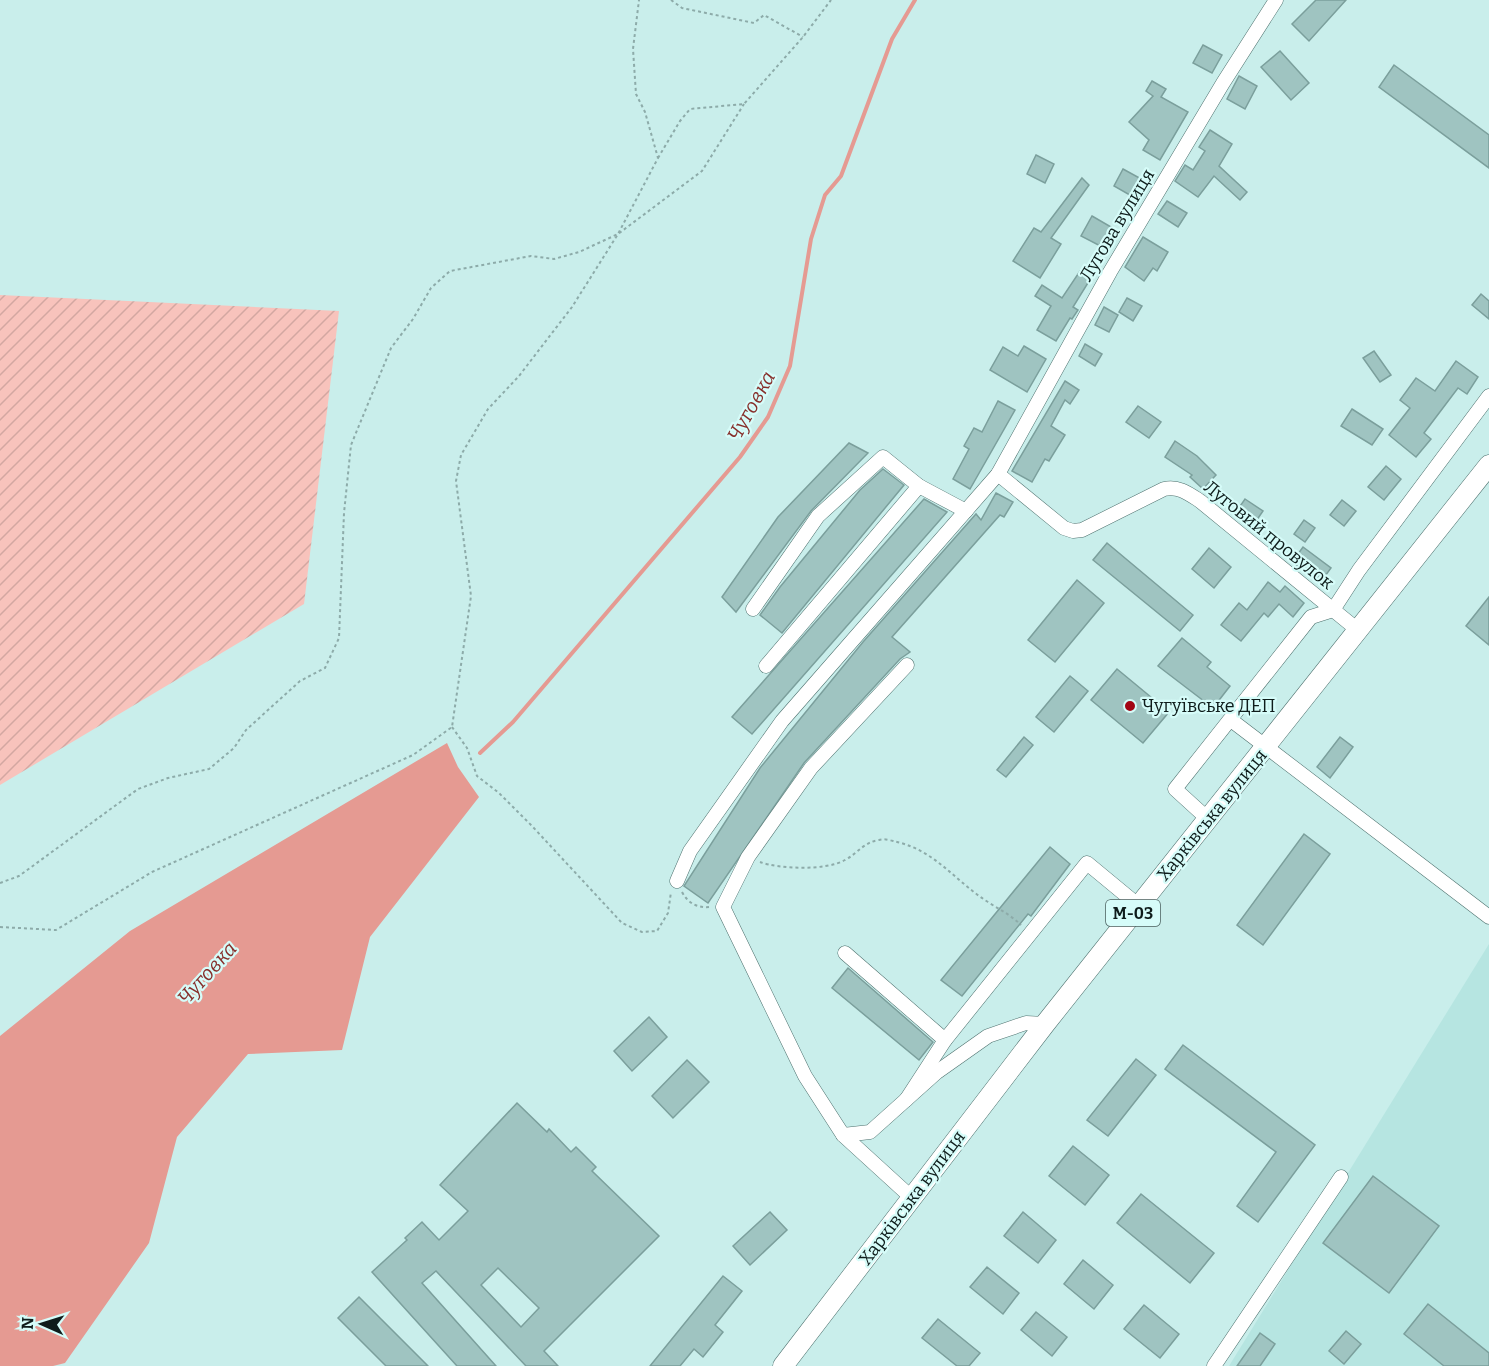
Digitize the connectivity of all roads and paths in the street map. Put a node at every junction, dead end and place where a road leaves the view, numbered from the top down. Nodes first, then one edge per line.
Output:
1 (639, 0) edge
2 (671, 0) edge
3 (831, 0) edge
4 (1276, 0) edge
5 (803, 38) junction
6 (744, 104) junction
7 (658, 158) junction
8 (618, 234) junction
9 (1489, 396) edge
10 (1489, 465) edge
11 (998, 474) junction
12 (919, 486) junction
13 (966, 511) junction
14 (753, 609) dead end
15 (1333, 610) junction
16 (1359, 631) junction
17 (907, 665) dead end
18 (766, 666) dead end
19 (1231, 720) junction
20 (452, 727) junction
21 (1268, 746) junction
22 (1209, 820) junction
23 (748, 858) junction
24 (677, 881) junction
25 (0, 883) edge
26 (1138, 906) junction
27 (723, 907) junction
28 (1489, 917) edge
29 (0, 927) edge
30 (1030, 933) junction
31 (845, 953) dead end
32 (1045, 1024) junction
33 (945, 1040) junction
34 (906, 1100) junction
35 (843, 1135) junction
36 (1341, 1177) dead end
37 (912, 1198) junction
38 (783, 1366) edge
39 (1214, 1366) edge

1 - 7 path
2 - 5 path
3 - 5 path
4 - 11 street, Лугова вулиця
5 - 6 path
6 - 7 path
6 - 8 path
7 - 8 path
8 - 20 path
8 - 25 path
9 - 15 street
10 - 16 highway, Харківська вулиця / М-03
11 - 13 street, Лугова вулиця
11 - 15 street, Луговий провулок
12 - 13 street
12 - 14 street
12 - 18 street
13 - 24 street, Лугова вулиця
15 - 16 street, Луговий провулок
15 - 19 street
16 - 21 highway, Харківська вулиця / М-03
17 - 23 street
19 - 21 street
19 - 22 street
20 - 24 path
20 - 29 path
21 - 22 highway, Харківська вулиця / М-03
21 - 28 street
22 - 26 highway, Харківська вулиця / М-03
23 - 27 street
23 - 30 path
24 - 27 path
26 - 30 street
26 - 32 highway, Харківська вулиця / М-03
27 - 35 street
30 - 33 street
31 - 33 street
32 - 34 street
32 - 37 highway, Харківська вулиця / М-03
33 - 34 street
34 - 35 street
35 - 37 street
36 - 39 street
37 - 38 highway, Харківська вулиця / М-03

